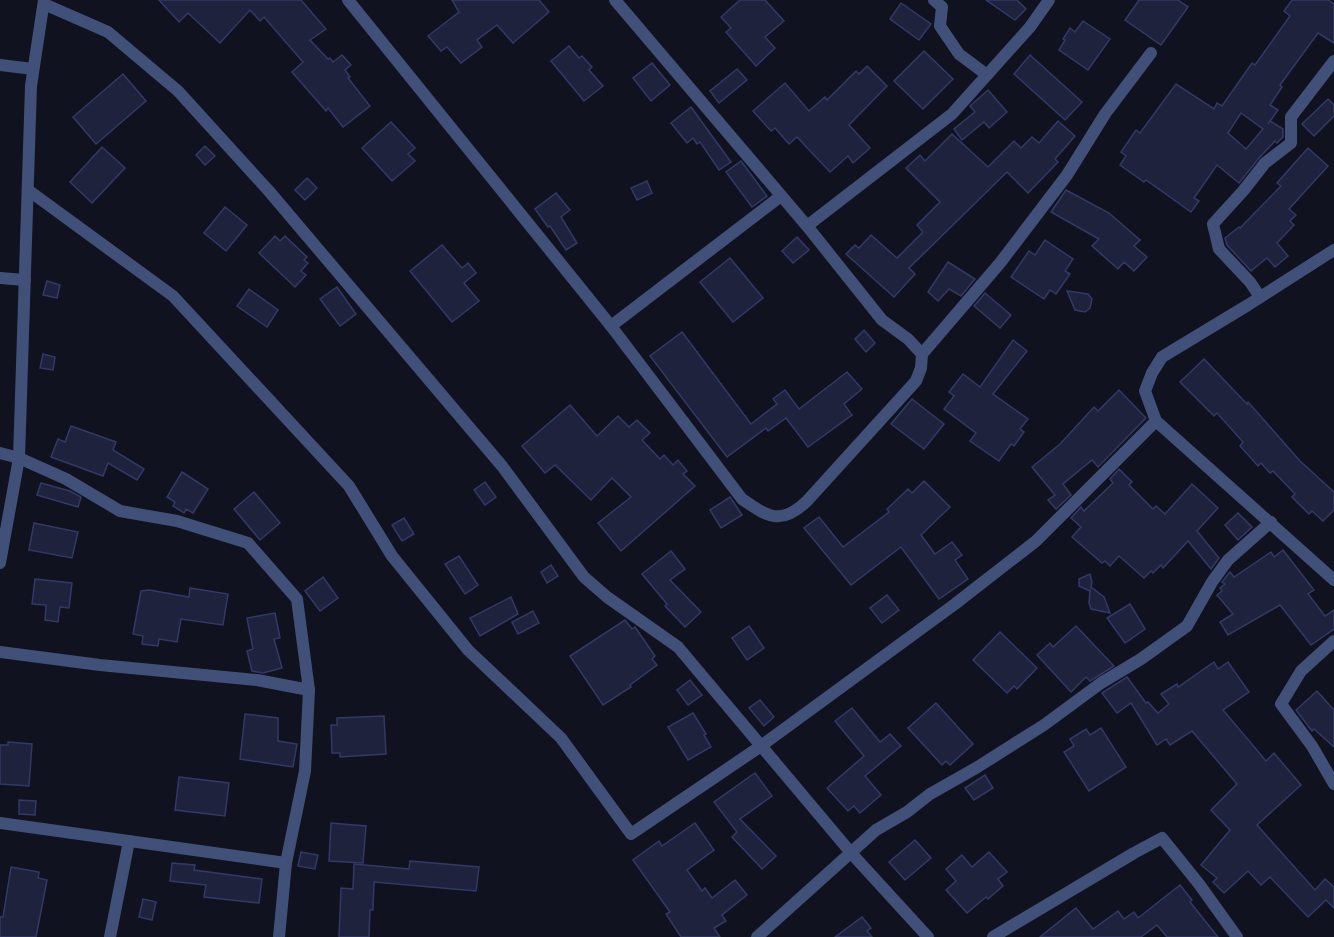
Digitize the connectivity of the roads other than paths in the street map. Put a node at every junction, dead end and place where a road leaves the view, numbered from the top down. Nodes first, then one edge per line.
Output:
1 (348, 0) edge
2 (615, 0) edge
3 (934, 0) edge
4 (1048, 0) edge
5 (44, 2) edge
6 (1151, 53) dead end
7 (1334, 61) edge
8 (0, 65) edge
9 (33, 69) junction
10 (987, 75) junction
11 (28, 190) junction
12 (781, 196) junction
13 (807, 226) junction
14 (1334, 250) edge
15 (0, 278) edge
16 (25, 280) junction
17 (1260, 297) junction
18 (611, 326) junction
19 (922, 354) junction
20 (1156, 421) junction
21 (0, 453) edge
22 (19, 458) junction
23 (1271, 522) junction
24 (0, 563) edge
25 (1334, 580) edge
26 (1334, 641) edge
27 (0, 652) edge
28 (309, 690) junction
29 (761, 746) junction
30 (1334, 784) edge
31 (0, 823) edge
32 (129, 841) junction
33 (852, 854) junction
34 (286, 863) junction
35 (760, 936) edge
36 (110, 937) edge
37 (279, 937) edge
38 (928, 937) edge
39 (993, 937) edge
40 (1237, 937) edge

1 - 18 street
2 - 12 street
3 - 10 street
4 - 10 street
5 - 9 street
5 - 29 street
6 - 19 street
7 - 17 street
8 - 9 street
9 - 11 street
10 - 13 street
11 - 16 street
11 - 29 street
12 - 13 street
12 - 18 street
13 - 19 street
14 - 17 street
15 - 16 street
16 - 22 street
17 - 20 street
18 - 19 street
20 - 23 street
20 - 29 street
21 - 22 street
22 - 24 street
22 - 28 street
23 - 25 street
23 - 33 street
26 - 30 street
27 - 28 street
28 - 34 street
29 - 33 street
31 - 32 street
32 - 34 street
32 - 36 street
33 - 35 street
33 - 38 street
34 - 37 street
39 - 40 street

